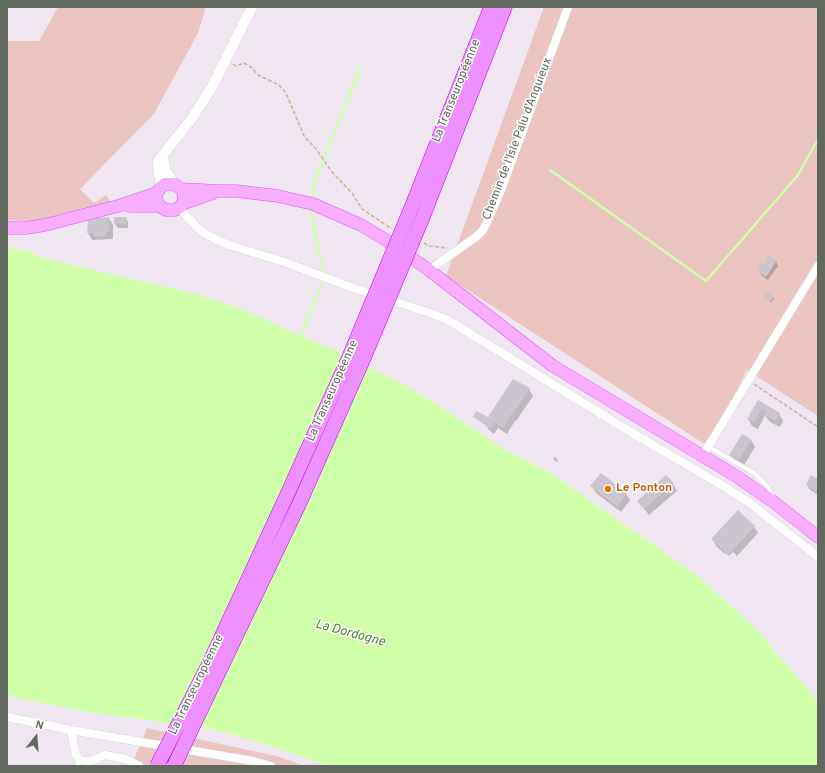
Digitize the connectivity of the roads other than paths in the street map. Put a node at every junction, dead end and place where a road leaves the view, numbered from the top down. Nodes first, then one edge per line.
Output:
1 (252, 7) edge
2 (491, 7) edge
3 (505, 7) edge
4 (568, 7) edge
5 (163, 155) junction
6 (177, 186) junction
7 (159, 190) junction
8 (220, 191) junction
9 (118, 206) junction
10 (159, 206) junction
11 (180, 206) junction
12 (7, 228) edge
13 (818, 266) edge
14 (429, 270) junction
15 (706, 451) junction
16 (818, 537) edge
17 (818, 557) edge
18 (7, 718) edge
19 (71, 730) junction
20 (78, 763) edge
21 (139, 766) edge
22 (157, 766) edge
23 (174, 766) edge
24 (271, 766) edge

1 - 5 street
2 - 22 highway, La Transeuropéenne, bridge
3 - 23 highway, La Transeuropéenne, bridge
4 - 14 street, Chemin de l'Isle Palu d’Anguieux
5 - 6 street
5 - 7 street
6 - 7 main road
6 - 8 main road
6 - 11 main road
7 - 9 main road
7 - 10 main road
8 - 11 main road
8 - 14 main road
9 - 10 main road
9 - 12 main road
10 - 11 main road
11 - 17 street
13 - 15 street
14 - 15 main road
15 - 16 main road
18 - 19 street
19 - 20 street
19 - 24 street
20 - 21 street

